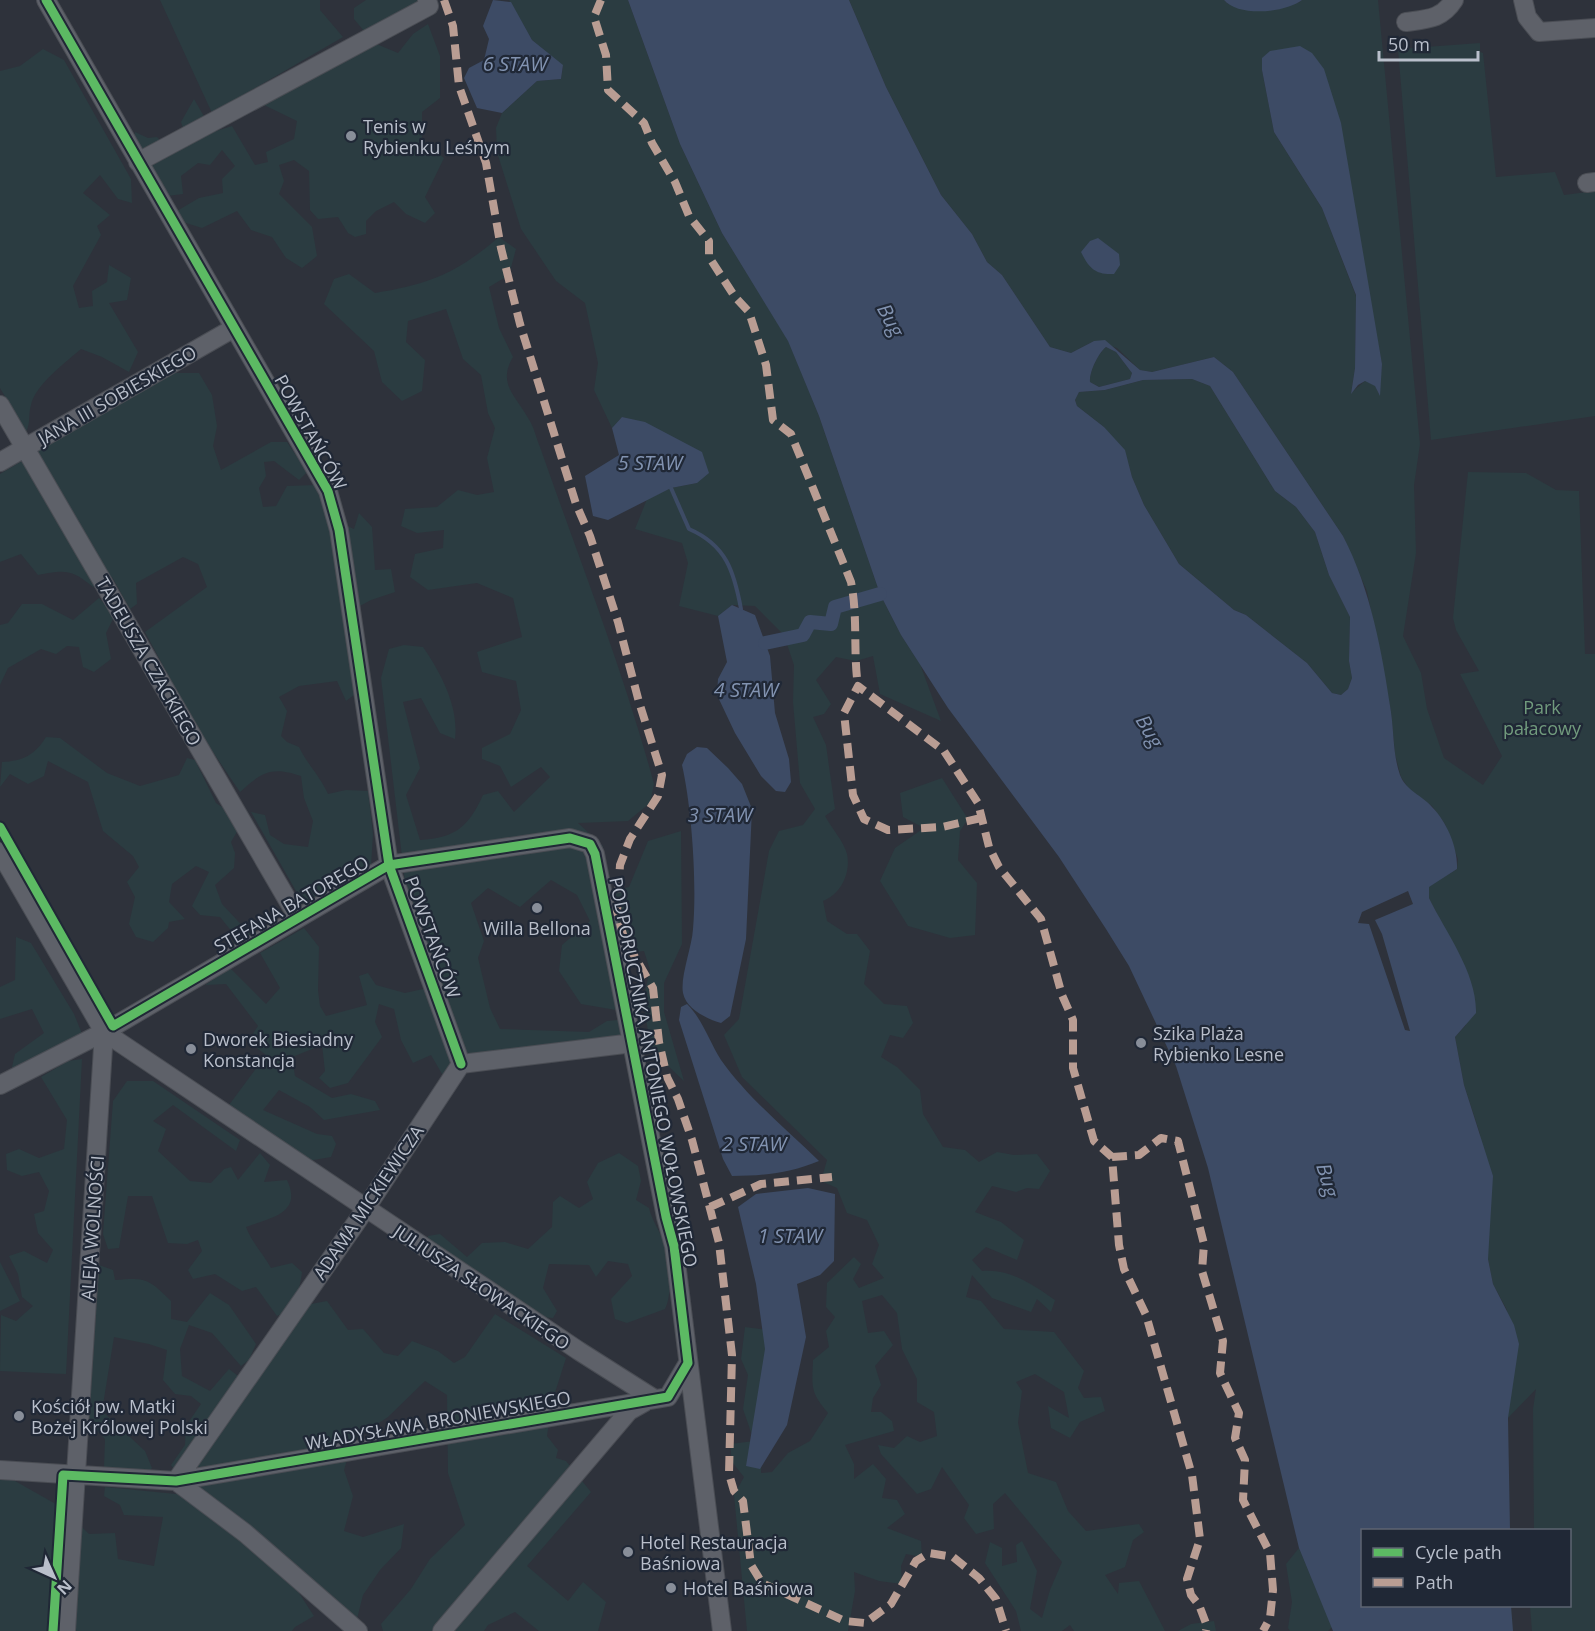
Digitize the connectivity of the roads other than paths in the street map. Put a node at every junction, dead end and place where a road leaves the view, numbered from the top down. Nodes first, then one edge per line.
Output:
1 (46, 0) edge
2 (427, 0) edge
3 (1454, 0) edge
4 (1523, 0) edge
5 (1406, 22) dead end
6 (1595, 28) edge
7 (138, 162) junction
8 (234, 327) junction
9 (0, 405) edge
10 (25, 447) junction
11 (0, 462) edge
12 (570, 838) joint
13 (0, 852) edge
14 (389, 865) junction
15 (298, 918) junction
16 (104, 1032) junction
17 (633, 1043) junction
18 (461, 1064) junction
19 (0, 1086) edge
20 (364, 1208) junction
21 (688, 1363) junction
22 (661, 1397) junction
23 (696, 1427) junction
24 (0, 1470) edge
25 (76, 1476) junction
26 (176, 1481) junction
27 (66, 1631) edge
28 (358, 1631) edge
29 (442, 1631) edge
30 (722, 1631) edge

1 - 7 street, POWSTAŃCÓW
2 - 7 street
3 - 5 street
4 - 6 street
7 - 8 street, POWSTAŃCÓW
8 - 10 street, JANA III SOBIESKIEGO
8 - 14 street, POWSTAŃCÓW
9 - 10 street, TADEUSZA CZACKIEGO
10 - 11 street, JANA III SOBIESKIEGO
10 - 15 street, TADEUSZA CZACKIEGO
12 - 14 street, STEFANA BATOREGO
12 - 17 street, PODPORUCZNIKA ANTONIEGO WOŁOWSKIEGO
13 - 16 street
14 - 15 street, STEFANA BATOREGO
14 - 18 street, POWSTAŃCÓW
15 - 16 street, STEFANA BATOREGO
16 - 19 street, STEFANA BATOREGO
16 - 20 street, JULIUSZA SŁOWACKIEGO
16 - 25 street, ALEJA WOLNOŚCI
17 - 18 street
17 - 21 street, PODPORUCZNIKA ANTONIEGO WOŁOWSKIEGO
18 - 20 street, ADAMA MICKIEWICZA
20 - 22 street, JULIUSZA SŁOWACKIEGO
20 - 26 street, ADAMA MICKIEWICZA
21 - 22 street
21 - 23 street, PODPORUCZNIKA ANTONIEGO WOŁOWSKIEGO
22 - 23 street
22 - 26 street, WŁADYSŁAWA BRONIEWSKIEGO
22 - 29 street
23 - 30 street, PODPORUCZNIKA ANTONIEGO WOŁOWSKIEGO
24 - 25 street, WŁADYSŁAWA BRONIEWSKIEGO
25 - 26 street, WŁADYSŁAWA BRONIEWSKIEGO
25 - 27 street, ALEJA WOLNOŚCI
26 - 28 street

